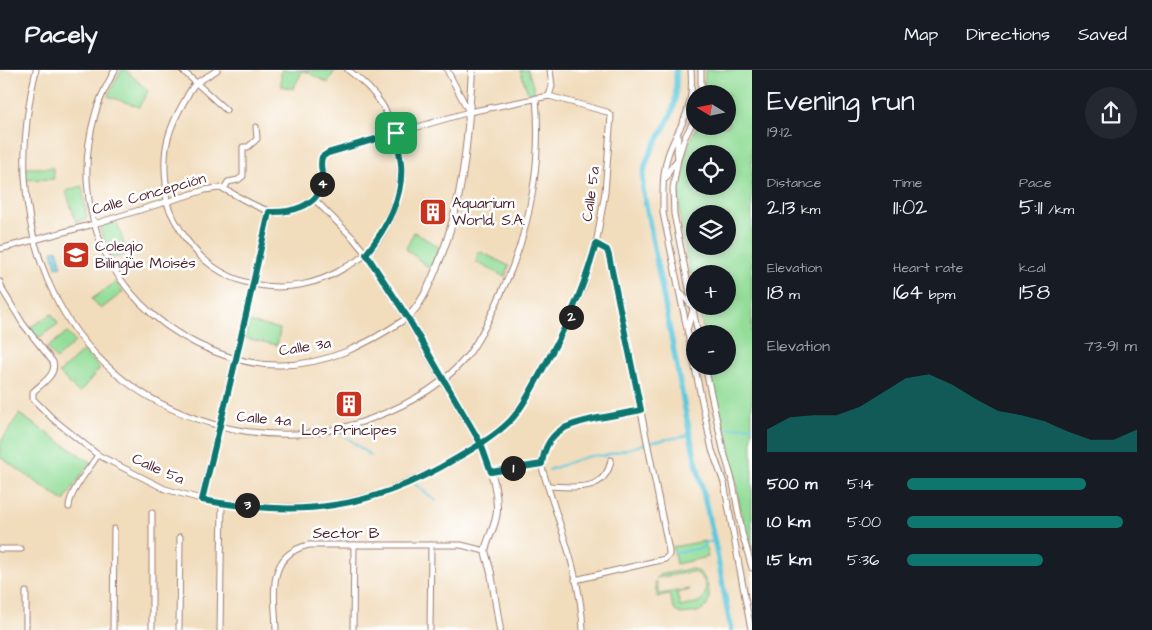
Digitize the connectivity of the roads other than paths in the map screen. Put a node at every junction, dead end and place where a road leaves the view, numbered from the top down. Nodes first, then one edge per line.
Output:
1 (36, 70) edge
2 (115, 70) edge
3 (182, 70) edge
4 (217, 70) edge
5 (348, 70) edge
6 (447, 70) edge
7 (472, 70) edge
8 (550, 70) edge
9 (691, 70) edge
10 (701, 70) edge
11 (196, 84) junction
12 (701, 85) edge
13 (549, 96) junction
14 (536, 98) junction
15 (226, 110) dead end
16 (469, 112) junction
17 (680, 126) junction
18 (256, 128) dead end
19 (396, 133) junction
20 (686, 135) edge
21 (20, 138) dead end
22 (678, 159) junction
23 (663, 185) junction
24 (224, 189) junction
25 (314, 199) junction
26 (167, 202) junction
27 (269, 212) junction
28 (94, 224) junction
29 (25, 232) dead end
30 (27, 241) junction
31 (596, 244) junction
32 (0, 249) edge
33 (30, 250) dead end
34 (366, 254) junction
35 (686, 273) edge
36 (0, 282) edge
37 (252, 285) junction
38 (678, 286) junction
39 (686, 301) edge
40 (56, 308) dead end
41 (408, 318) junction
42 (686, 325) edge
43 (236, 359) junction
44 (696, 375) edge
45 (707, 375) edge
46 (443, 380) junction
47 (641, 410) junction
48 (219, 427) junction
49 (481, 444) junction
50 (98, 455) junction
51 (611, 460) dead end
52 (542, 464) junction
53 (491, 472) junction
54 (549, 486) junction
55 (202, 500) junction
56 (222, 503) junction
57 (69, 507) dead end
58 (152, 514) dead end
59 (114, 529) dead end
60 (180, 537) dead end
61 (354, 545) junction
62 (431, 545) junction
63 (0, 549) edge
64 (21, 549) dead end
65 (484, 551) junction
66 (752, 568) edge
67 (576, 580) junction
68 (26, 592) dead end
69 (745, 594) junction
70 (752, 608) edge
71 (752, 616) edge
72 (26, 630) edge
73 (113, 630) edge
74 (152, 630) edge
75 (179, 630) edge
76 (220, 630) edge
77 (276, 630) edge
78 (353, 630) edge
79 (430, 630) edge
80 (500, 630) edge
81 (583, 630) edge
82 (751, 630) edge

1 - 21 street
2 - 28 street, Calle 3a
3 - 11 street
4 - 11 street
5 - 19 street
6 - 16 street
7 - 16 street, Calle 3a
8 - 13 street
9 - 17 street
10 - 12 street
11 - 15 street
11 - 26 street
13 - 14 street
13 - 31 street, Calle 5a
14 - 16 street
14 - 46 street, Calle 4a
16 - 19 street
16 - 41 street, Calle 3a
17 - 22 street
17 - 23 street
18 - 24 street
19 - 25 street
19 - 34 street
20 - 22 street
22 - 23 street
22 - 35 street
23 - 38 street
24 - 26 street, Calle Concepción
24 - 27 street, Calle Concepción
25 - 27 street
25 - 34 street
26 - 28 street, Calle Concepción
26 - 37 street
27 - 37 street
28 - 30 street, Calle Concepción
28 - 43 street, Calle 3a
29 - 30 street
30 - 32 street, Calle Concepción
30 - 33 street
31 - 47 street
31 - 49 street, Calle 5a
34 - 37 street
34 - 41 street
36 - 50 street, Calle 5a
37 - 43 street
38 - 39 street
38 - 42 street
40 - 48 street, Calle 4a
41 - 43 street, Calle 3a
41 - 46 street
43 - 48 street
44 - 69 street
45 - 66 street
46 - 48 street, Calle 4a
46 - 49 street
47 - 52 street
47 - 67 street
48 - 55 street
49 - 53 street
49 - 56 street, Calle 5a
50 - 55 street, Calle 5a
50 - 57 street
51 - 54 street
52 - 53 street
52 - 54 street
53 - 65 street
54 - 67 street
55 - 56 street, Calle 5a
56 - 76 street
58 - 74 street
59 - 73 street
60 - 75 street
61 - 62 street, Sector B
61 - 77 street, Sector B
61 - 78 street
62 - 65 street, Sector B
62 - 79 street
63 - 64 street
65 - 80 street
67 - 81 street
68 - 72 street
69 - 70 street
69 - 82 street
71 - 82 street

